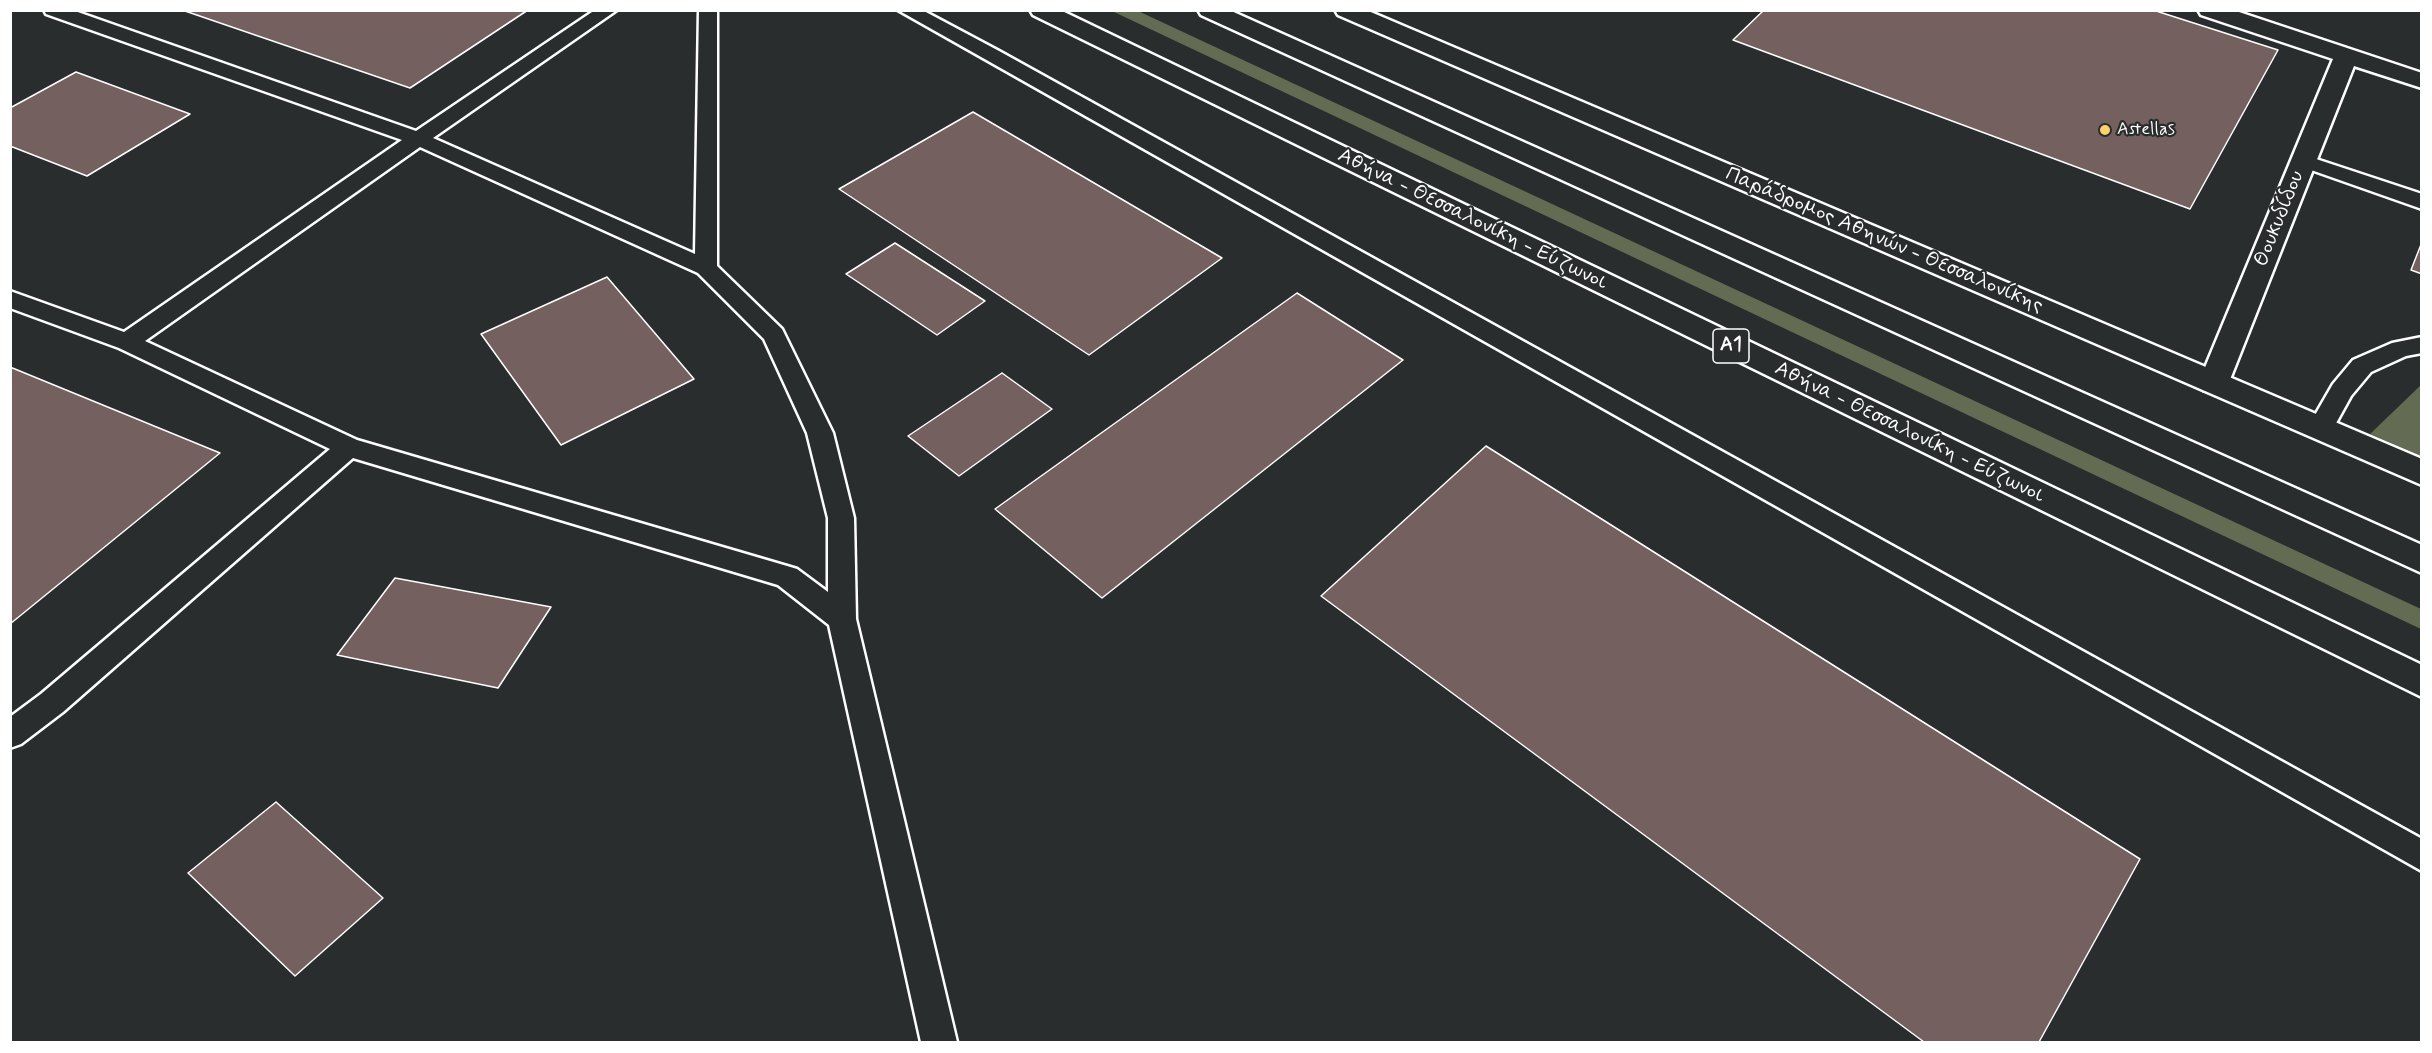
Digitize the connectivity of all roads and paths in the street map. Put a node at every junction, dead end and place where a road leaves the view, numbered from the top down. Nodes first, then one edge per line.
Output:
1 (53, 10) edge
2 (608, 10) edge
3 (708, 10) edge
4 (907, 10) edge
5 (1041, 10) edge
6 (1209, 10) edge
7 (1346, 10) edge
8 (2209, 10) edge
9 (2346, 56) junction
10 (2421, 81) edge
11 (418, 139) junction
12 (2304, 161) junction
13 (2421, 202) edge
14 (706, 268) junction
15 (10, 299) edge
16 (127, 342) junction
17 (2421, 345) edge
18 (2214, 382) junction
19 (2320, 429) junction
20 (349, 447) junction
21 (2421, 473) edge
22 (2421, 560) edge
23 (842, 619) junction
24 (2421, 682) edge
25 (10, 735) edge
26 (2421, 856) edge
27 (939, 1042) edge

1 - 11 lane
2 - 11 lane
3 - 14 lane
4 - 26 lane
5 - 24 main road, Αθήνα - Θεσσαλονίκη - Εύζωνοι / Α1
6 - 22 main road
7 - 18 main road, Παράδρομος Αθηνών - Θεσσαλονίκης
8 - 9 main road
9 - 10 main road
9 - 12 main road, Θουκυδίδου
11 - 14 lane
11 - 16 lane
12 - 13 lane
12 - 18 main road, Θουκυδίδου
14 - 23 lane
15 - 16 lane
16 - 20 lane
17 - 19 lane
18 - 19 main road, Παράδρομος Αθηνών - Θεσσαλονίκης
19 - 21 main road, Παράδρομος Αθηνών - Θεσσαλονίκης
20 - 23 lane
20 - 25 lane
23 - 27 lane

